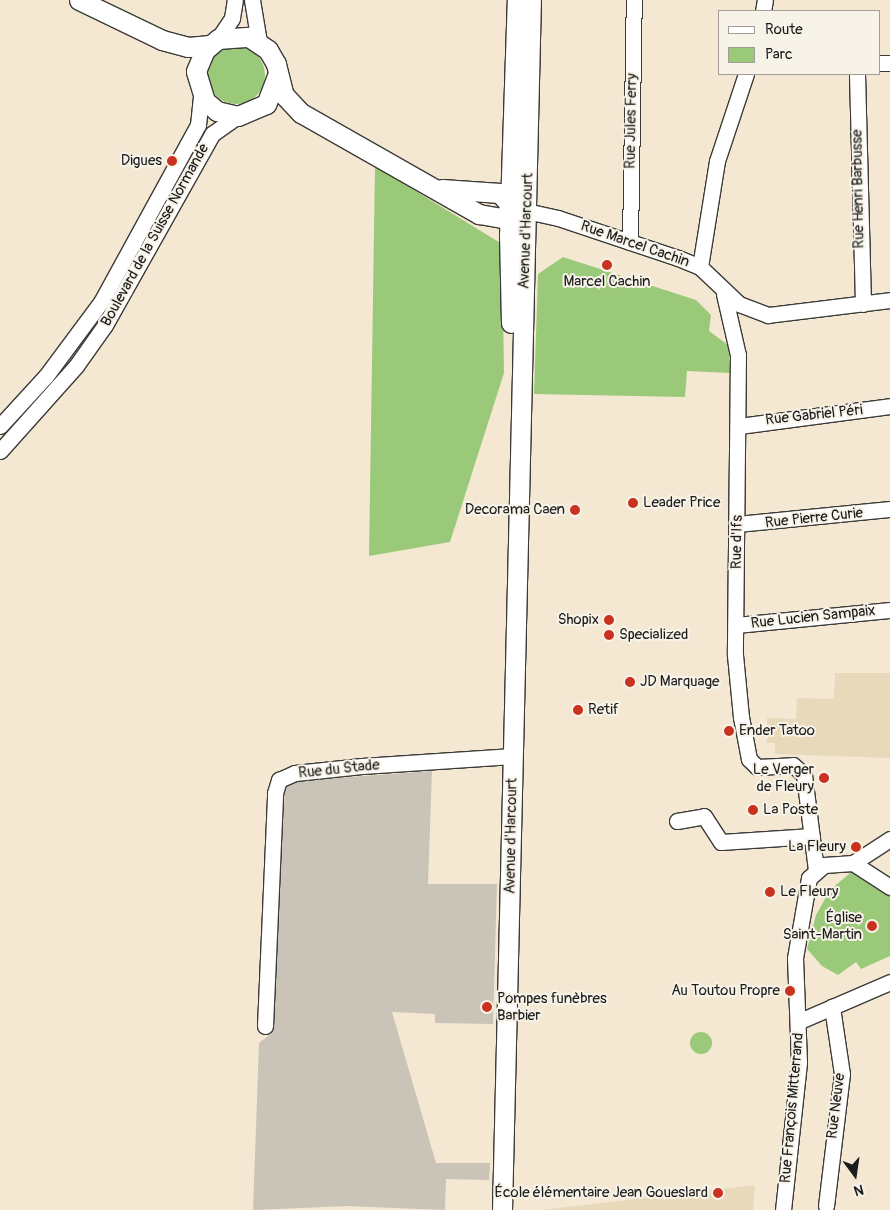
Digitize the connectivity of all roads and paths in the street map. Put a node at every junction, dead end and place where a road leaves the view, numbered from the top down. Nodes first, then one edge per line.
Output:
1 (80, 0) edge
2 (235, 0) edge
3 (252, 0) edge
4 (517, 0) edge
5 (531, 0) edge
6 (634, 0) edge
7 (162, 40) junction
8 (214, 42) junction
9 (259, 42) junction
10 (746, 75) edge
11 (857, 75) edge
12 (277, 76) junction
13 (199, 88) junction
14 (262, 107) junction
15 (301, 113) junction
16 (238, 116) junction
17 (519, 209) junction
18 (630, 242) junction
19 (700, 267) junction
20 (724, 294) junction
21 (890, 300) edge
22 (863, 304) junction
23 (890, 406) edge
24 (0, 426) edge
25 (739, 426) junction
26 (0, 451) edge
27 (890, 509) edge
28 (737, 524) junction
29 (890, 610) edge
30 (736, 625) junction
31 (513, 756) junction
32 (677, 820) dead end
33 (812, 836) junction
34 (890, 839) edge
35 (853, 862) junction
36 (816, 870) junction
37 (890, 887) edge
38 (890, 982) edge
39 (832, 1007) junction
40 (800, 1021) junction
41 (265, 1026) dead end
42 (826, 1206) dead end
43 (502, 1210) edge
44 (783, 1210) edge

1 - 7 main road
2 - 8 street
3 - 9 street
4 - 17 main road
5 - 17 main road, Avenue d'Harcourt
6 - 18 street, Rue Jules Ferry
7 - 8 main road
7 - 13 main road
8 - 9 main road
8 - 13 main road
9 - 12 main road
10 - 19 street
11 - 22 street, Rue Henri Barbusse
12 - 14 main road
12 - 15 main road
13 - 16 main road
13 - 24 street, Boulevard de la Suisse Normande
14 - 15 main road
14 - 16 main road
15 - 17 main road
16 - 26 street, Boulevard de la Suisse Normande
17 - 18 street, Rue Marcel Cachin
17 - 31 main road, Avenue d'Harcourt
18 - 19 street, Rue Marcel Cachin
19 - 20 street, Rue Marcel Cachin
20 - 22 street, Rue Marcel Cachin
20 - 25 street, Rue d'Ifs
21 - 22 street, Rue Marcel Cachin
23 - 25 street, Rue Gabriel Péri
25 - 28 street, Rue d'Ifs
27 - 28 street, Rue Pierre Curie
28 - 30 street, Rue d'Ifs
29 - 30 street, Rue Lucien Sampaix
30 - 33 street, Rue d'Ifs
31 - 41 street, Rue du Stade
31 - 43 main road, Avenue d'Harcourt
32 - 33 street
33 - 36 street, Rue d'Ifs
34 - 35 street
35 - 36 street
35 - 37 street
36 - 40 street, Rue François Mitterrand
38 - 39 street
39 - 40 street
39 - 42 street, Rue Neuve
40 - 44 street, Rue François Mitterrand

